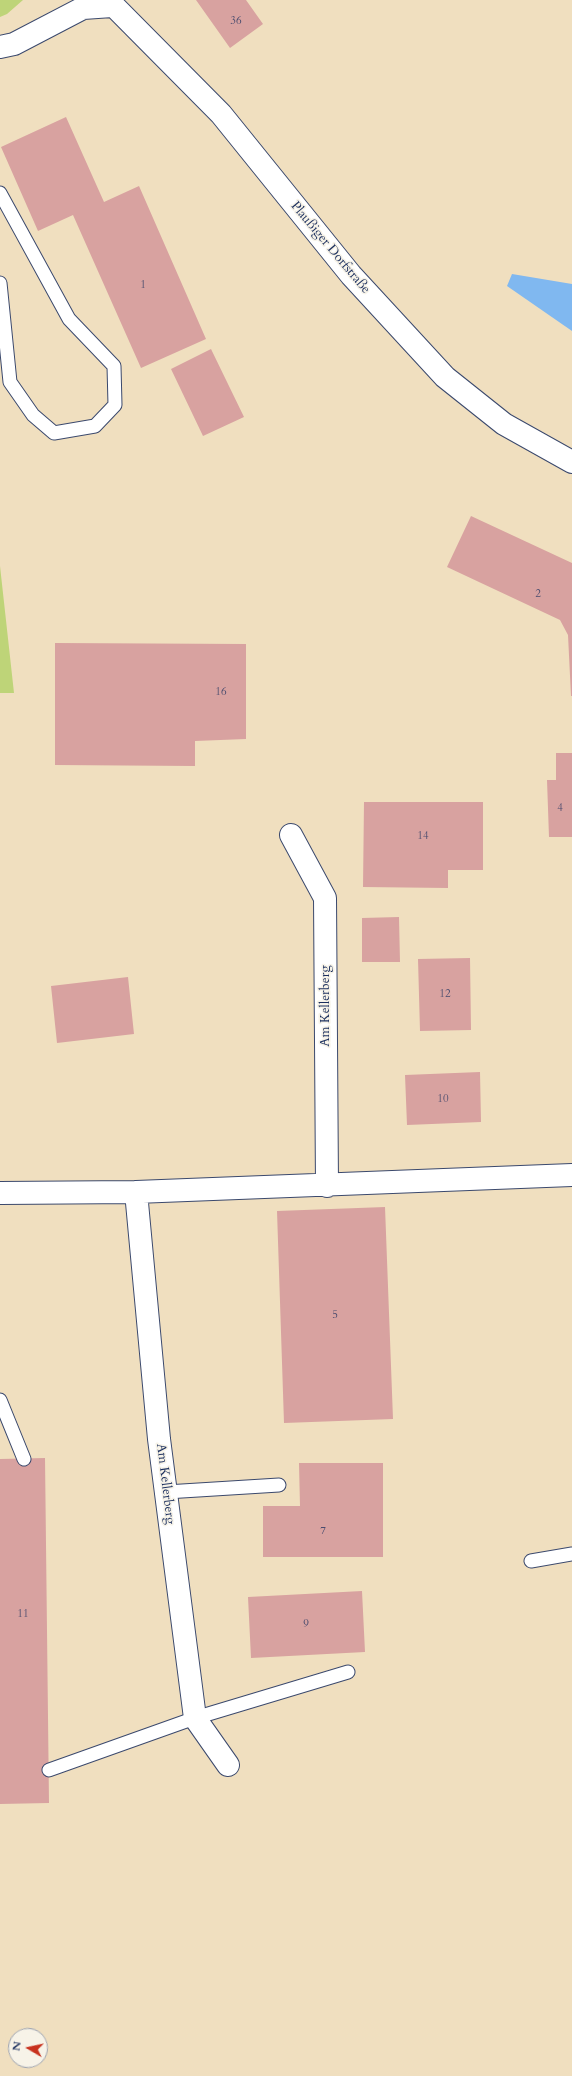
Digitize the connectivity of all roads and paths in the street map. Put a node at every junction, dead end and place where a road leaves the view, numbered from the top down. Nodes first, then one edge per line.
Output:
1 (110, 3) edge
2 (0, 47) edge
3 (0, 193) edge
4 (0, 283) edge
5 (572, 462) edge
6 (291, 834) dead end
7 (572, 1175) edge
8 (327, 1186) junction
9 (136, 1192) junction
10 (0, 1193) edge
11 (0, 1400) edge
12 (24, 1459) dead end
13 (279, 1486) dead end
14 (166, 1492) junction
15 (572, 1554) edge
16 (531, 1561) dead end
17 (348, 1672) dead end
18 (195, 1718) junction
19 (228, 1765) dead end
20 (48, 1770) dead end

1 - 2 street
1 - 5 street, Plaußiger Dorfstraße
3 - 4 lane
6 - 8 street, Am Kellerberg
7 - 8 street
8 - 9 street
9 - 10 street
9 - 14 street, Am Kellerberg
11 - 12 lane
13 - 14 lane
14 - 18 street, Am Kellerberg
15 - 16 lane
17 - 18 lane
18 - 19 street, Am Kellerberg
18 - 20 lane

